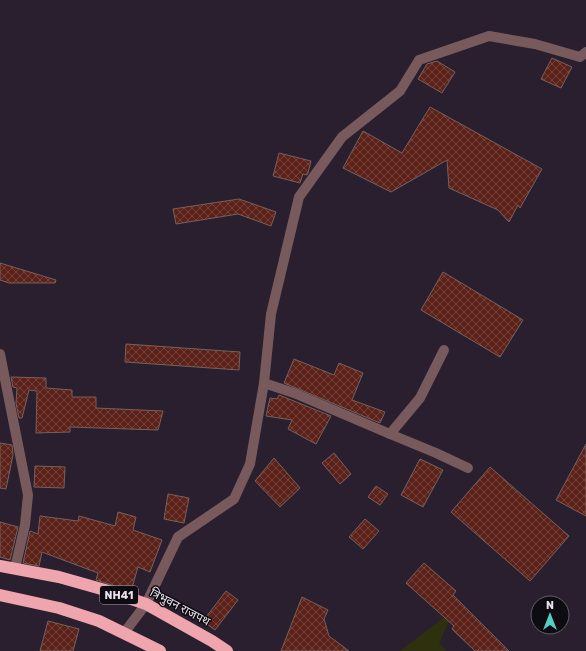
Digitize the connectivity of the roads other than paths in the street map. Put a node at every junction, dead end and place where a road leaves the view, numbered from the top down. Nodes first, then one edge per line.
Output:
1 (586, 52) edge
2 (444, 350) dead end
3 (0, 354) edge
4 (264, 383) junction
5 (390, 434) junction
6 (468, 468) dead end
7 (0, 566) edge
8 (14, 568) junction
9 (0, 595) edge
10 (146, 604) junction
11 (124, 633) junction
12 (160, 651) edge
13 (227, 651) edge

1 - 4 street
2 - 5 street
3 - 8 street
4 - 5 street
4 - 10 street
5 - 6 street
7 - 8 highway, त्रिभुवन राजपथ / NH41
8 - 10 highway, त्रिभुवन राजपथ / NH41
9 - 11 highway, NH41
10 - 11 street
10 - 13 highway, त्रिभुवन राजपथ / NH41
11 - 12 highway, NH41

